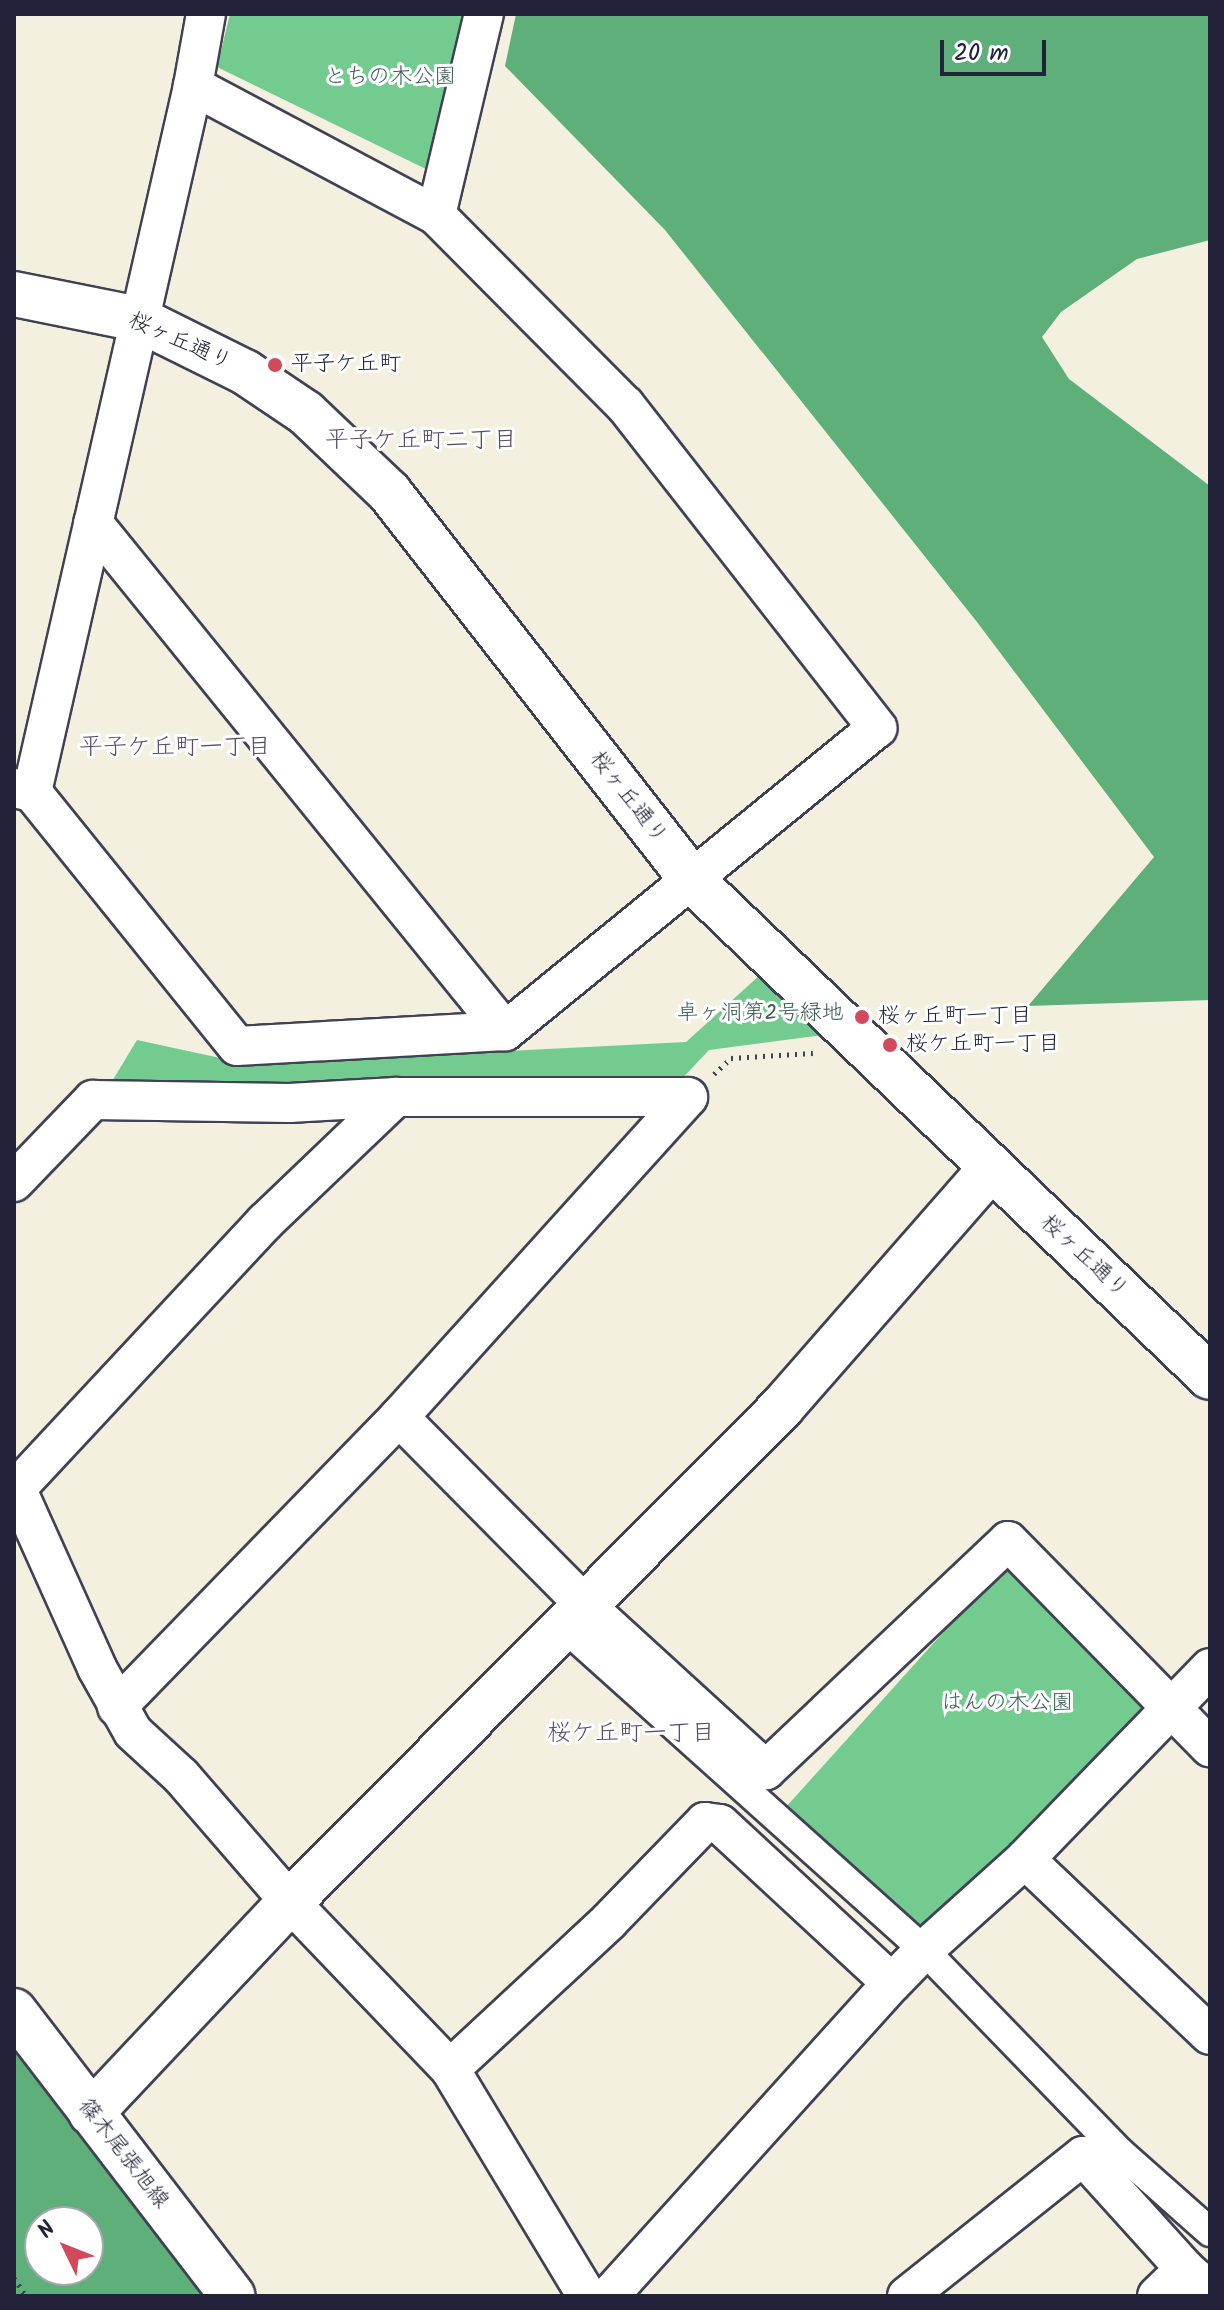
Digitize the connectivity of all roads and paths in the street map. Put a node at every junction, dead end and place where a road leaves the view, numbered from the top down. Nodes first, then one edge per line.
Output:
1 (206, 14) edge
2 (484, 14) edge
3 (193, 86) junction
4 (436, 215) junction
5 (14, 294) edge
6 (138, 319) junction
7 (93, 523) junction
8 (23, 790) edge
9 (691, 879) junction
10 (505, 1031) junction
11 (866, 1049) junction
12 (396, 1097) junction
13 (688, 1097) junction
14 (990, 1169) junction
15 (14, 1182) edge
16 (1210, 1377) edge
17 (399, 1417) junction
18 (15, 1486) edge
19 (574, 1616) junction
20 (1210, 1668) edge
21 (117, 1707) junction
22 (1172, 1710) junction
23 (1210, 1747) edge
24 (1025, 1859) junction
25 (290, 1902) junction
26 (924, 1950) junction
27 (892, 1983) junction
28 (14, 2011) edge
29 (1210, 2035) edge
30 (450, 2069) junction
31 (91, 2113) junction
32 (1210, 2232) edge
33 (14, 2278) edge
34 (1197, 2280) edge
35 (26, 2296) edge
36 (233, 2296) edge
37 (587, 2296) edge
38 (609, 2296) edge
39 (907, 2296) edge
40 (1157, 2296) edge

1 - 3 street
2 - 4 street
3 - 4 street
3 - 6 street
4 - 9 street
5 - 6 street, 桜ヶ丘通り
6 - 7 street
6 - 9 street, 桜ヶ丘通り
7 - 8 street
7 - 10 street
8 - 10 street
9 - 10 street
9 - 11 street, 桜ヶ丘通り
11 - 13 path
11 - 14 street, 桜ヶ丘通り
12 - 13 street
12 - 15 street
12 - 18 street
13 - 17 street
14 - 16 street, 桜ヶ丘通り
14 - 19 street
17 - 19 street
17 - 21 street
18 - 21 street
19 - 22 street
19 - 25 street
19 - 26 street
20 - 22 street
21 - 25 street
22 - 23 street
22 - 24 street
24 - 26 street
24 - 29 street
25 - 30 street
25 - 31 street
26 - 27 street
26 - 32 street
27 - 30 street
27 - 38 street
28 - 31 street, 篠木尾張旭線
30 - 37 street
31 - 36 street, 篠木尾張旭線
33 - 35 path
34 - 39 street
34 - 40 street

